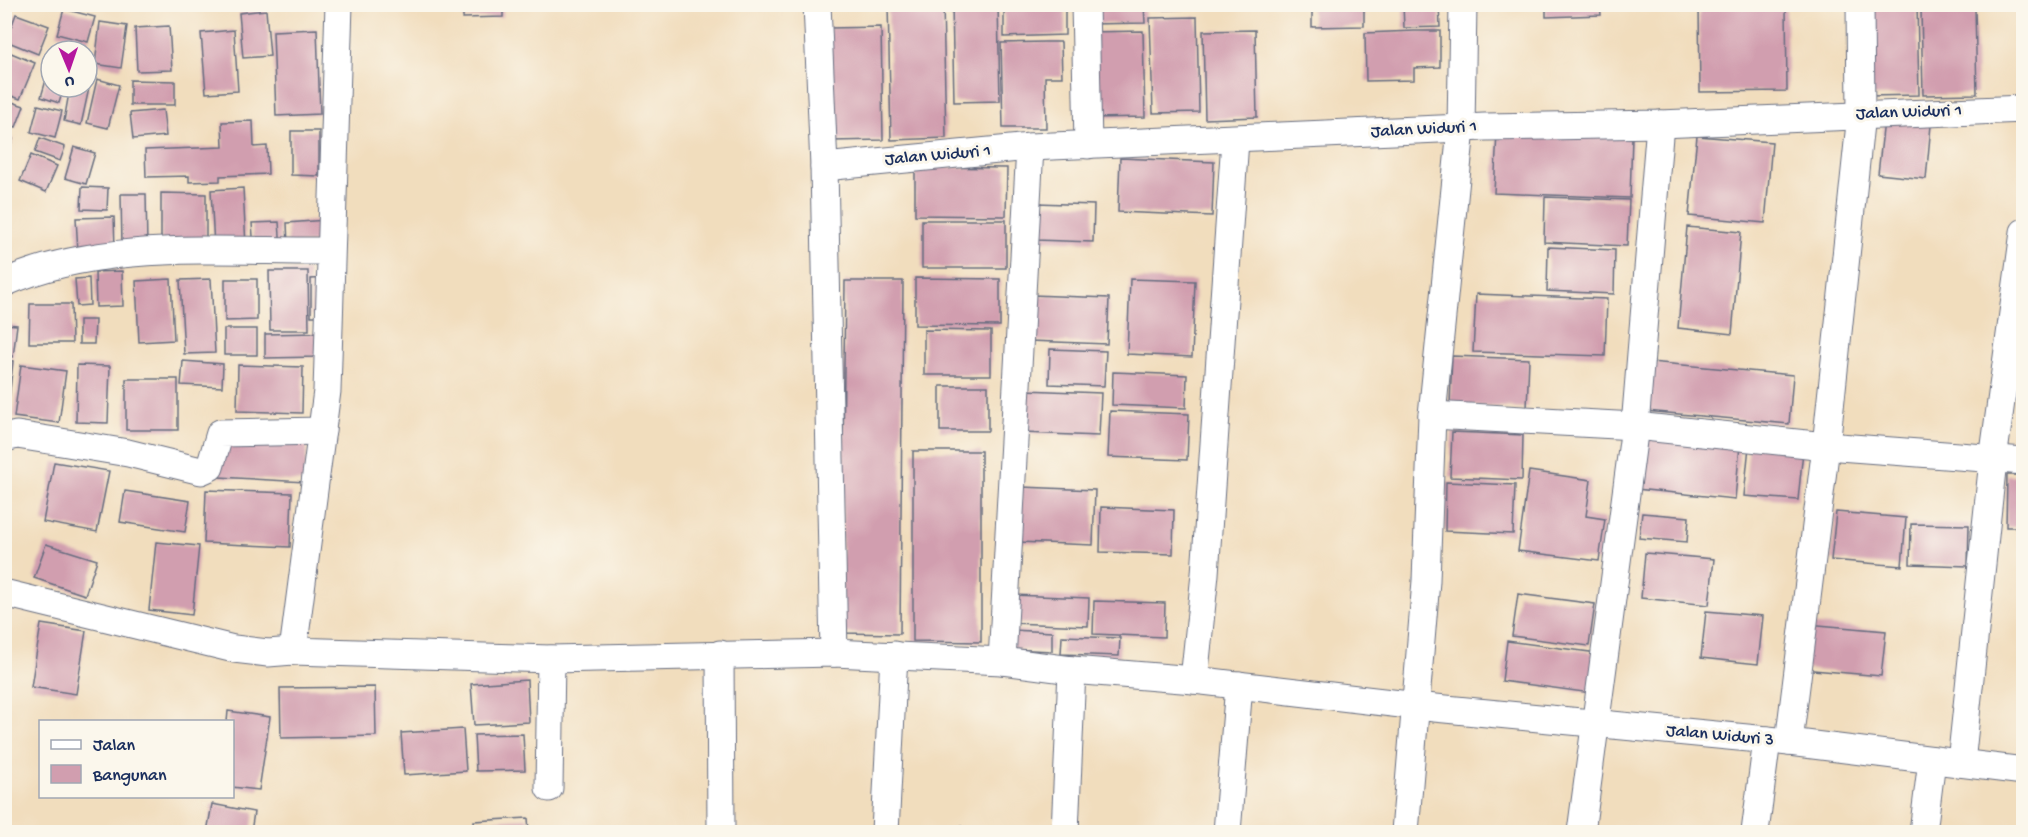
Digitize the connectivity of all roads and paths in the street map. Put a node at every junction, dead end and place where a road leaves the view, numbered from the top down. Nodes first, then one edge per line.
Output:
1 (339, 4) edge
2 (817, 4) edge
3 (1085, 4) edge
4 (1463, 4) edge
5 (1860, 4) edge
6 (2024, 109) edge
7 (1861, 114) junction
8 (1659, 124) junction
9 (1461, 129) junction
10 (1235, 140) junction
11 (1088, 145) junction
12 (1030, 147) junction
13 (824, 167) junction
14 (2024, 232) edge
15 (330, 251) junction
16 (4, 283) edge
17 (1432, 415) junction
18 (1635, 426) junction
19 (322, 431) junction
20 (4, 438) edge
21 (1826, 446) junction
22 (1994, 459) junction
23 (2024, 461) edge
24 (4, 593) edge
25 (293, 651) junction
26 (834, 653) junction
27 (720, 654) junction
28 (894, 655) junction
29 (551, 658) junction
30 (1002, 661) junction
31 (1072, 670) junction
32 (1194, 680) junction
33 (1239, 685) junction
34 (1416, 704) junction
35 (1593, 724) junction
36 (1778, 741) junction
37 (1932, 760) junction
38 (1961, 764) junction
39 (2024, 771) edge
40 (549, 788) dead end
41 (721, 832) edge
42 (885, 832) edge
43 (1065, 832) edge
44 (1227, 832) edge
45 (1405, 832) edge
46 (1581, 832) edge
47 (1755, 832) edge
48 (1923, 832) edge

1 - 15 street
2 - 13 street
3 - 11 street
4 - 9 street
5 - 7 street
6 - 7 street, Jalan Widuri 1
7 - 8 street, Jalan Widuri 1
7 - 21 street
8 - 9 street, Jalan Widuri 1
8 - 18 street
9 - 10 street, Jalan Widuri 1
9 - 17 street
10 - 11 street, Jalan Widuri 1
10 - 32 street
11 - 12 street, Jalan Widuri 1
12 - 13 street, Jalan Widuri 1
12 - 30 street
13 - 26 street
14 - 22 street
15 - 16 street
15 - 19 street
17 - 18 street
17 - 34 street
18 - 21 street
18 - 35 street
19 - 20 street
19 - 25 street
21 - 22 street
21 - 36 street
22 - 23 street
22 - 38 street
24 - 25 street, Jalan Widuri 3
25 - 29 street, Jalan Widuri 3
26 - 27 street, Jalan Widuri 3
26 - 28 street, Jalan Widuri 3
27 - 29 street, Jalan Widuri 3
27 - 41 street
28 - 30 street, Jalan Widuri 3
28 - 42 street
29 - 40 street
30 - 31 street, Jalan Widuri 3
31 - 32 street, Jalan Widuri 3
31 - 43 street
32 - 33 street, Jalan Widuri 3
33 - 34 street, Jalan Widuri 3
33 - 44 street
34 - 35 street, Jalan Widuri 3
34 - 45 street
35 - 36 street, Jalan Widuri 3
35 - 46 street
36 - 37 street, Jalan Widuri 3
36 - 47 street
37 - 38 street, Jalan Widuri 3
37 - 48 street
38 - 39 street, Jalan Widuri 3

